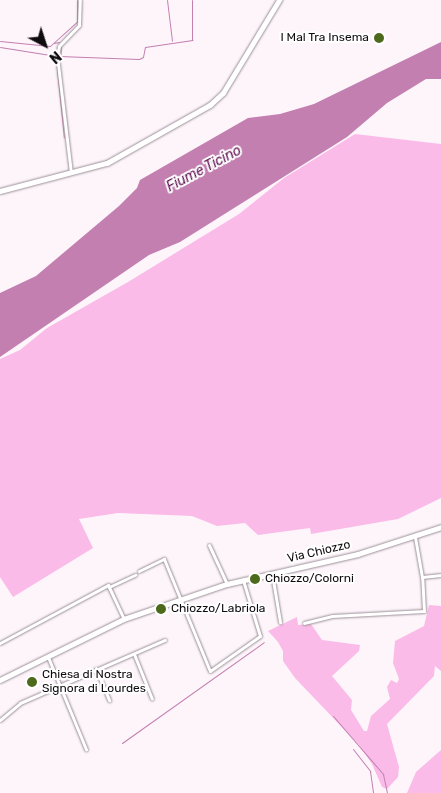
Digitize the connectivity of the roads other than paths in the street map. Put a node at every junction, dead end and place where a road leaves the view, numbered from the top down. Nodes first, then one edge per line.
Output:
1 (80, 0) edge
2 (279, 0) edge
3 (71, 173) junction
4 (0, 191) edge
5 (441, 527) edge
6 (415, 537) junction
7 (210, 545) dead end
8 (139, 571) dead end
9 (272, 573) junction
10 (136, 575) dead end
11 (441, 575) edge
12 (422, 577) junction
13 (243, 580) junction
14 (227, 584) junction
15 (109, 587) junction
16 (181, 601) junction
17 (124, 619) junction
18 (280, 622) dead end
19 (304, 622) dead end
20 (165, 640) dead end
21 (0, 643) edge
22 (134, 654) junction
23 (48, 657) junction
24 (96, 669) junction
25 (0, 680) edge
26 (60, 685) junction
27 (152, 699) dead end
28 (109, 700) dead end
29 (0, 720) edge
30 (86, 749) dead end

1 - 3 street
2 - 3 street
3 - 4 street
5 - 6 street, Via Chiozzo
6 - 9 street, Via Chiozzo
6 - 12 street
7 - 14 street
8 - 16 street
9 - 13 street, Via Chiozzo
9 - 18 street
10 - 15 street
11 - 12 street
12 - 19 street
13 - 14 street, Via Chiozzo
13 - 16 street
14 - 16 street, Via Chiozzo
15 - 17 street
15 - 21 street
16 - 17 street, Via Chiozzo
17 - 23 street, Via Chiozzo
20 - 22 street
22 - 24 street
22 - 27 street
23 - 25 street, Via Chiozzo
23 - 26 street
24 - 26 street
24 - 28 street
26 - 29 street
26 - 30 street

